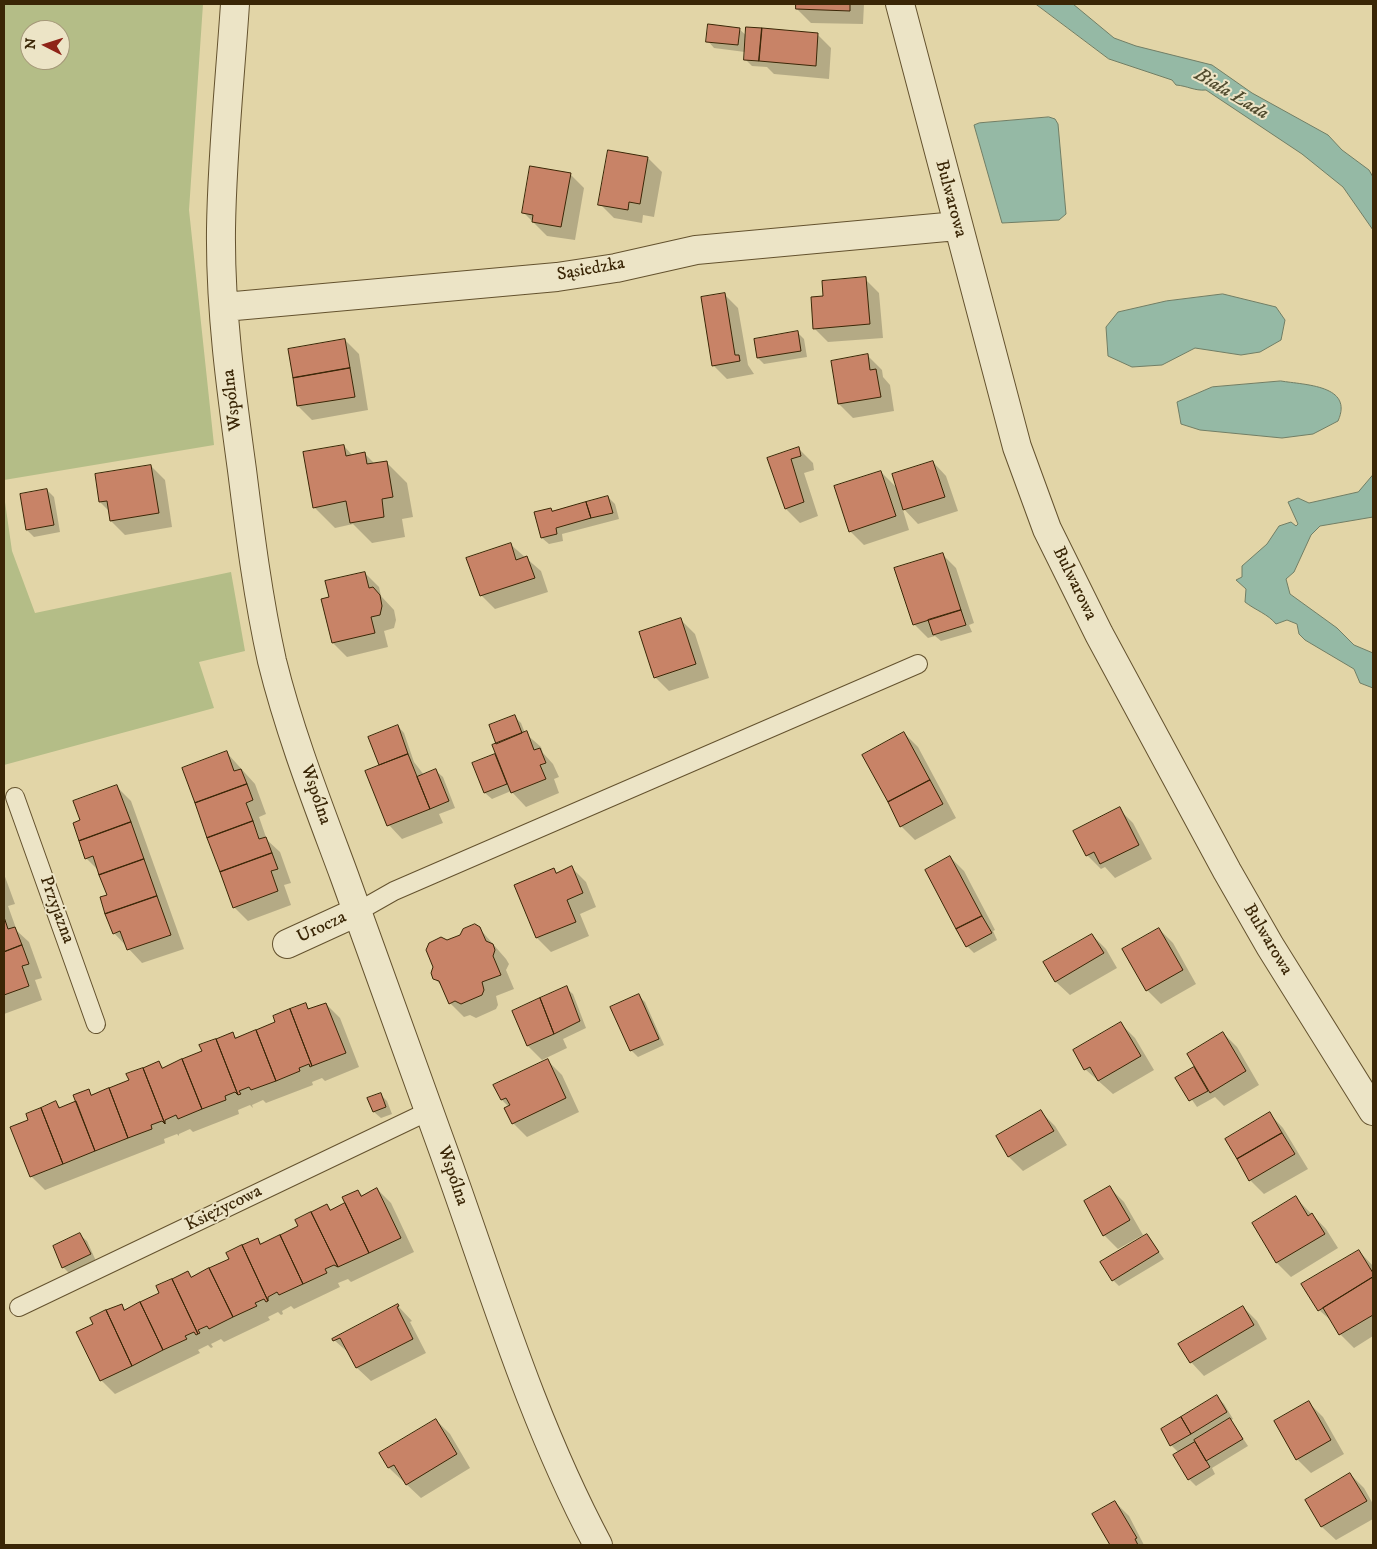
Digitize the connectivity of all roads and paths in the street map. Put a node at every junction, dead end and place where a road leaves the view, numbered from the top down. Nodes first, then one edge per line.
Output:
1 (235, 4) edge
2 (900, 4) edge
3 (957, 226) junction
4 (224, 307) junction
5 (918, 664) dead end
6 (15, 797) dead end
7 (357, 912) junction
8 (287, 944) dead end
9 (96, 1024) dead end
10 (429, 1111) junction
11 (1373, 1112) edge
12 (19, 1307) dead end
13 (598, 1545) edge

1 - 4 street, Wspólna
2 - 3 street, Bulwarowa
3 - 4 street, Sąsiedzka
3 - 11 street, Bulwarowa
4 - 7 street, Wspólna
5 - 7 lane
6 - 9 lane, Przyjazna
7 - 8 street, Urocza
7 - 10 street, Wspólna
10 - 12 lane, Księżycowa
10 - 13 street, Wspólna

